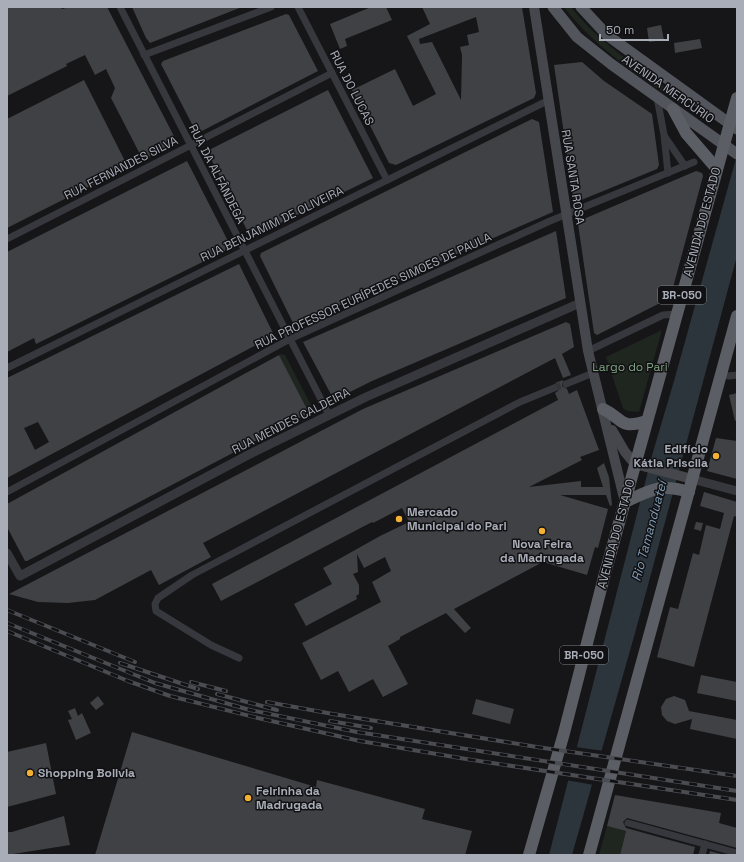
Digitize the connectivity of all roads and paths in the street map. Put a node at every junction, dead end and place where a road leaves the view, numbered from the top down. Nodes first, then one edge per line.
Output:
1 (120, 7) edge
2 (271, 7) edge
3 (298, 7) edge
4 (534, 7) edge
5 (553, 7) edge
6 (581, 7) edge
7 (144, 55) junction
8 (332, 73) junction
9 (657, 97) junction
10 (737, 98) edge
11 (547, 101) junction
12 (673, 109) junction
13 (734, 127) edge
14 (664, 135) junction
15 (190, 145) junction
16 (729, 149) edge
17 (694, 162) dead end
18 (685, 166) junction
19 (717, 169) junction
20 (668, 173) junction
21 (387, 180) junction
22 (566, 214) junction
23 (7, 239) edge
24 (244, 250) junction
25 (580, 303) junction
26 (677, 314) junction
27 (737, 316) edge
28 (290, 339) junction
29 (588, 351) junction
30 (7, 368) edge
31 (593, 373) junction
32 (721, 375) junction
33 (737, 375) edge
34 (566, 384) tunnel mouth
35 (554, 388) tunnel mouth
36 (603, 409) junction
37 (329, 415) junction
38 (647, 421) junction
39 (639, 465) junction
40 (689, 478) junction
41 (686, 491) junction
42 (737, 491) edge
43 (7, 492) edge
44 (630, 500) junction
45 (7, 553) edge
46 (239, 658) dead end
47 (628, 823) dead end
48 (705, 844) junction
49 (737, 853) edge
50 (529, 855) edge
51 (589, 855) edge
52 (702, 855) edge

1 - 7 street, RUA DA ALFÂNDEGA
2 - 7 street
3 - 8 street, RUA DO LUCAS
4 - 11 main road, RUA SANTA ROSA
5 - 9 main road, AVENIDA MERCÚRIO
6 - 13 main road, AVENIDA MERCÚRIO
7 - 15 street, RUA DA ALFÂNDEGA
8 - 15 street, RUA FERNANDES SILVA
8 - 21 street, RUA DO LUCAS
9 - 12 main road, AVENIDA MERCÚRIO
9 - 14 street
10 - 13 highway, AVENIDA DO ESTADO / BR-050
11 - 21 street, RUA BENJAMIM DE OLIVEIRA
11 - 22 main road, RUA SANTA ROSA
12 - 16 main road, AVENIDA MERCÚRIO
12 - 19 highway
13 - 16 highway, AVENIDA DO ESTADO / BR-050
14 - 18 street
14 - 20 street
15 - 23 street, RUA FERNANDES SILVA
15 - 24 street, RUA DA ALFÂNDEGA
16 - 19 highway, AVENIDA DO ESTADO / BR-050
17 - 18 street, RUA PROFESSOR EURÍPEDES SIMOES DE PAULA
18 - 20 street, RUA PROFESSOR EURÍPEDES SIMOES DE PAULA
19 - 26 highway, AVENIDA DO ESTADO / BR-050
20 - 22 street, RUA PROFESSOR EURÍPEDES SIMOES DE PAULA
21 - 24 street, RUA BENJAMIM DE OLIVEIRA
22 - 25 main road, RUA SANTA ROSA
22 - 28 street, RUA PROFESSOR EURÍPEDES SIMOES DE PAULA
24 - 28 street, RUA DA ALFÂNDEGA
24 - 30 street, RUA BENJAMIM DE OLIVEIRA
25 - 29 main road, RUA SANTA ROSA
25 - 37 street, RUA MENDES CALDEIRA
26 - 29 street
26 - 38 highway, AVENIDA DO ESTADO / BR-050
27 - 32 highway
28 - 37 street, RUA DA ALFÂNDEGA
28 - 43 street, RUA PROFESSOR EURÍPEDES SIMOES DE PAULA
29 - 31 main road
31 - 34 street
31 - 36 main road
32 - 33 street
32 - 40 highway
35 - 46 street
36 - 38 highway
36 - 39 main road
36 - 44 main road
37 - 45 street, RUA MENDES CALDEIRA
38 - 39 highway, AVENIDA DO ESTADO / BR-050
39 - 40 main road
39 - 44 highway, AVENIDA DO ESTADO / BR-050
40 - 41 highway
40 - 42 street
41 - 44 highway
41 - 51 highway
44 - 50 highway, AVENIDA DO ESTADO / BR-050
47 - 48 street
48 - 49 street
48 - 52 street

